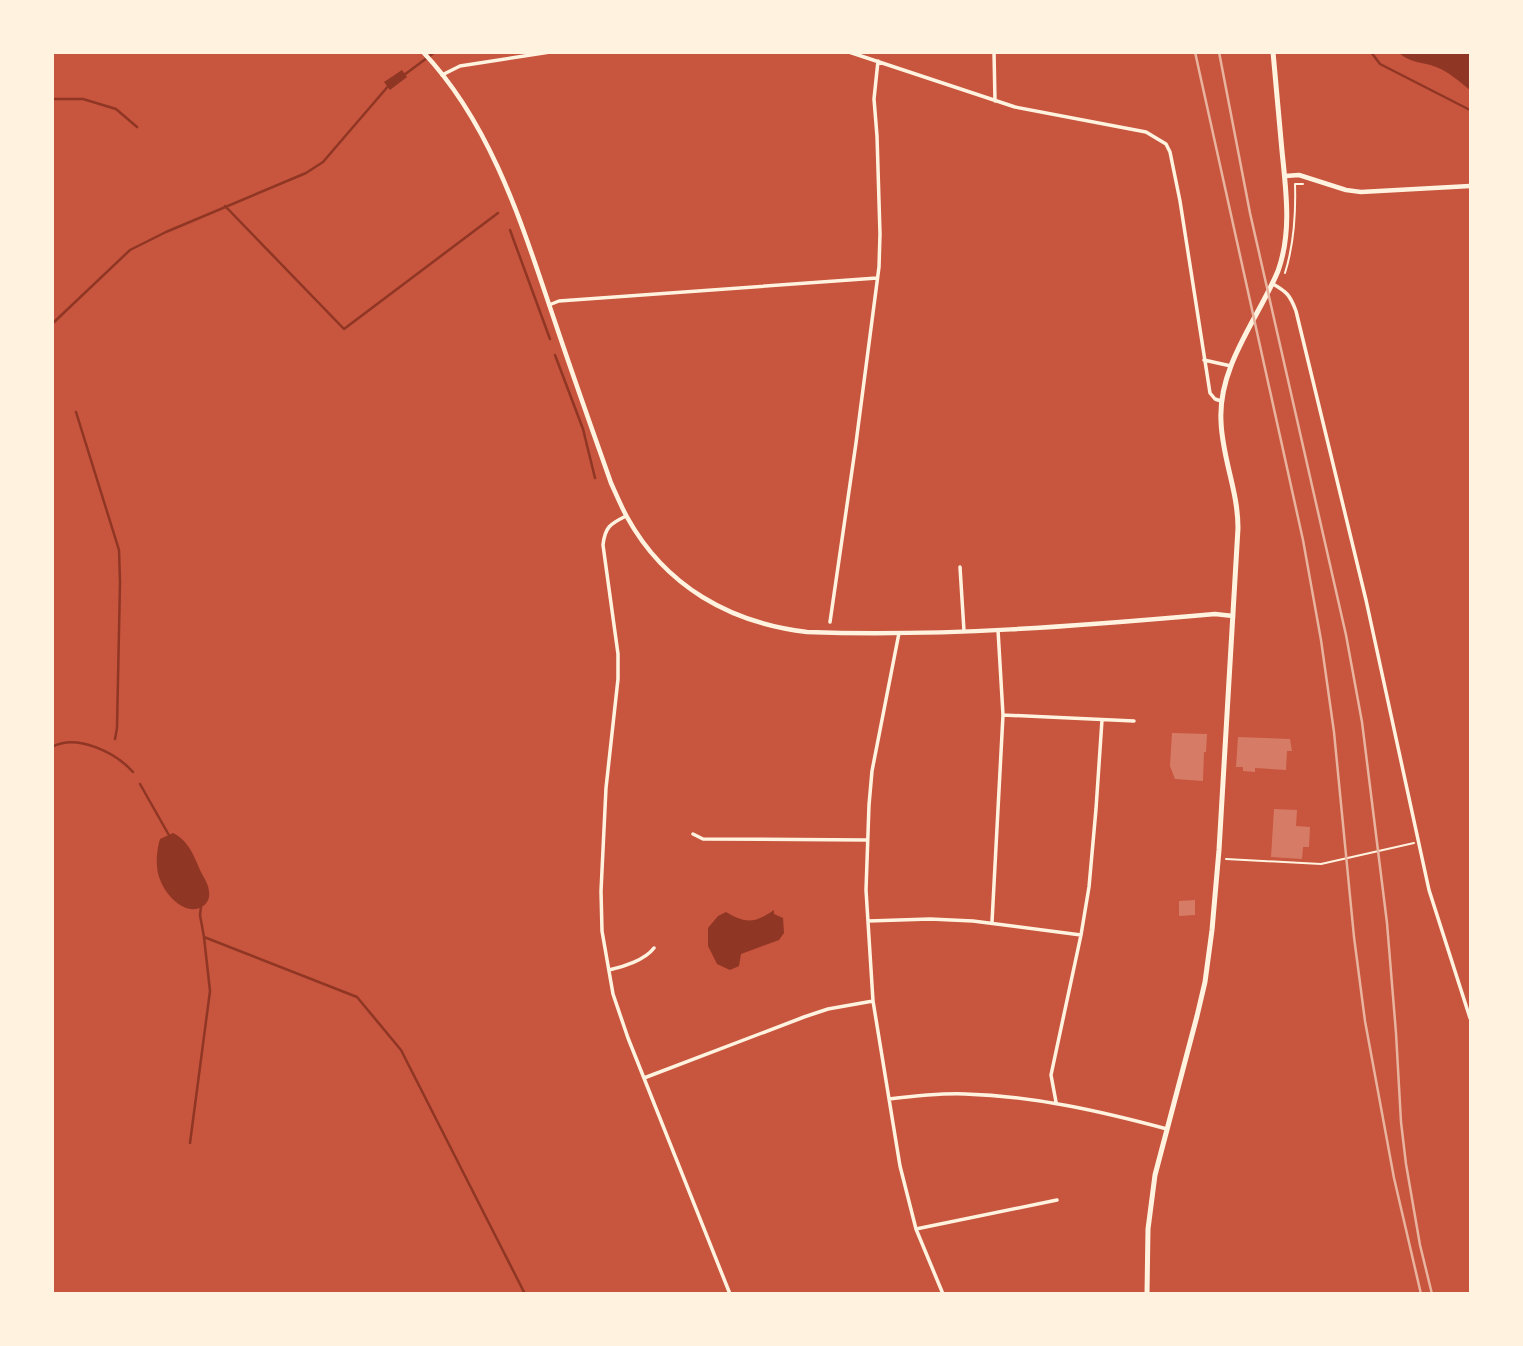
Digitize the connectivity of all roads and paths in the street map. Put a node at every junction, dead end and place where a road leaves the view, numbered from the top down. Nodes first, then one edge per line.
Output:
1 (550, 52) edge
2 (849, 52) edge
3 (994, 52) edge
4 (1273, 52) edge
5 (423, 53) edge
6 (878, 61) junction
7 (442, 75) junction
8 (995, 101) junction
9 (1284, 176) junction
10 (1471, 186) edge
11 (877, 278) junction
12 (1273, 284) junction
13 (549, 304) junction
14 (1205, 360) junction
15 (1231, 366) junction
16 (1221, 401) junction
17 (626, 516) junction
18 (960, 567) dead end
19 (1233, 616) junction
20 (830, 622) dead end
21 (998, 630) junction
22 (964, 631) junction
23 (899, 633) junction
24 (1003, 715) junction
25 (1101, 720) junction
26 (1134, 721) dead end
27 (693, 834) dead end
28 (867, 841) junction
29 (1418, 842) junction
30 (1225, 859) dead end
31 (868, 921) junction
32 (992, 922) junction
33 (1081, 934) junction
34 (654, 948) dead end
35 (609, 970) junction
36 (873, 1001) junction
37 (1471, 1018) edge
38 (644, 1078) junction
39 (889, 1099) junction
40 (1056, 1102) junction
41 (1167, 1129) junction
42 (1057, 1200) dead end
43 (916, 1229) junction
44 (730, 1293) edge
45 (943, 1293) edge
46 (1147, 1293) edge

1 - 7 street
2 - 6 street
3 - 8 street
4 - 9 main road
5 - 7 street
6 - 8 street
6 - 11 street
7 - 13 street
8 - 14 street
9 - 10 street
9 - 12 main road
11 - 13 street
11 - 20 street
12 - 15 main road
12 - 29 street
13 - 17 street
14 - 15 street
14 - 16 street
15 - 16 main road
16 - 19 main road
17 - 23 street
17 - 35 street
18 - 22 street
19 - 21 street
19 - 41 main road
21 - 22 street
21 - 24 street
22 - 23 street
23 - 28 street
24 - 25 street
24 - 32 street
25 - 26 street
25 - 33 street
27 - 28 street
28 - 31 street
29 - 30 path
29 - 37 street
31 - 32 street
31 - 36 street
32 - 33 street
33 - 40 street
34 - 35 street
35 - 38 street
36 - 38 street
36 - 39 street
38 - 44 street
39 - 40 street
39 - 43 street
40 - 41 street
41 - 46 main road
42 - 43 street
43 - 45 street

